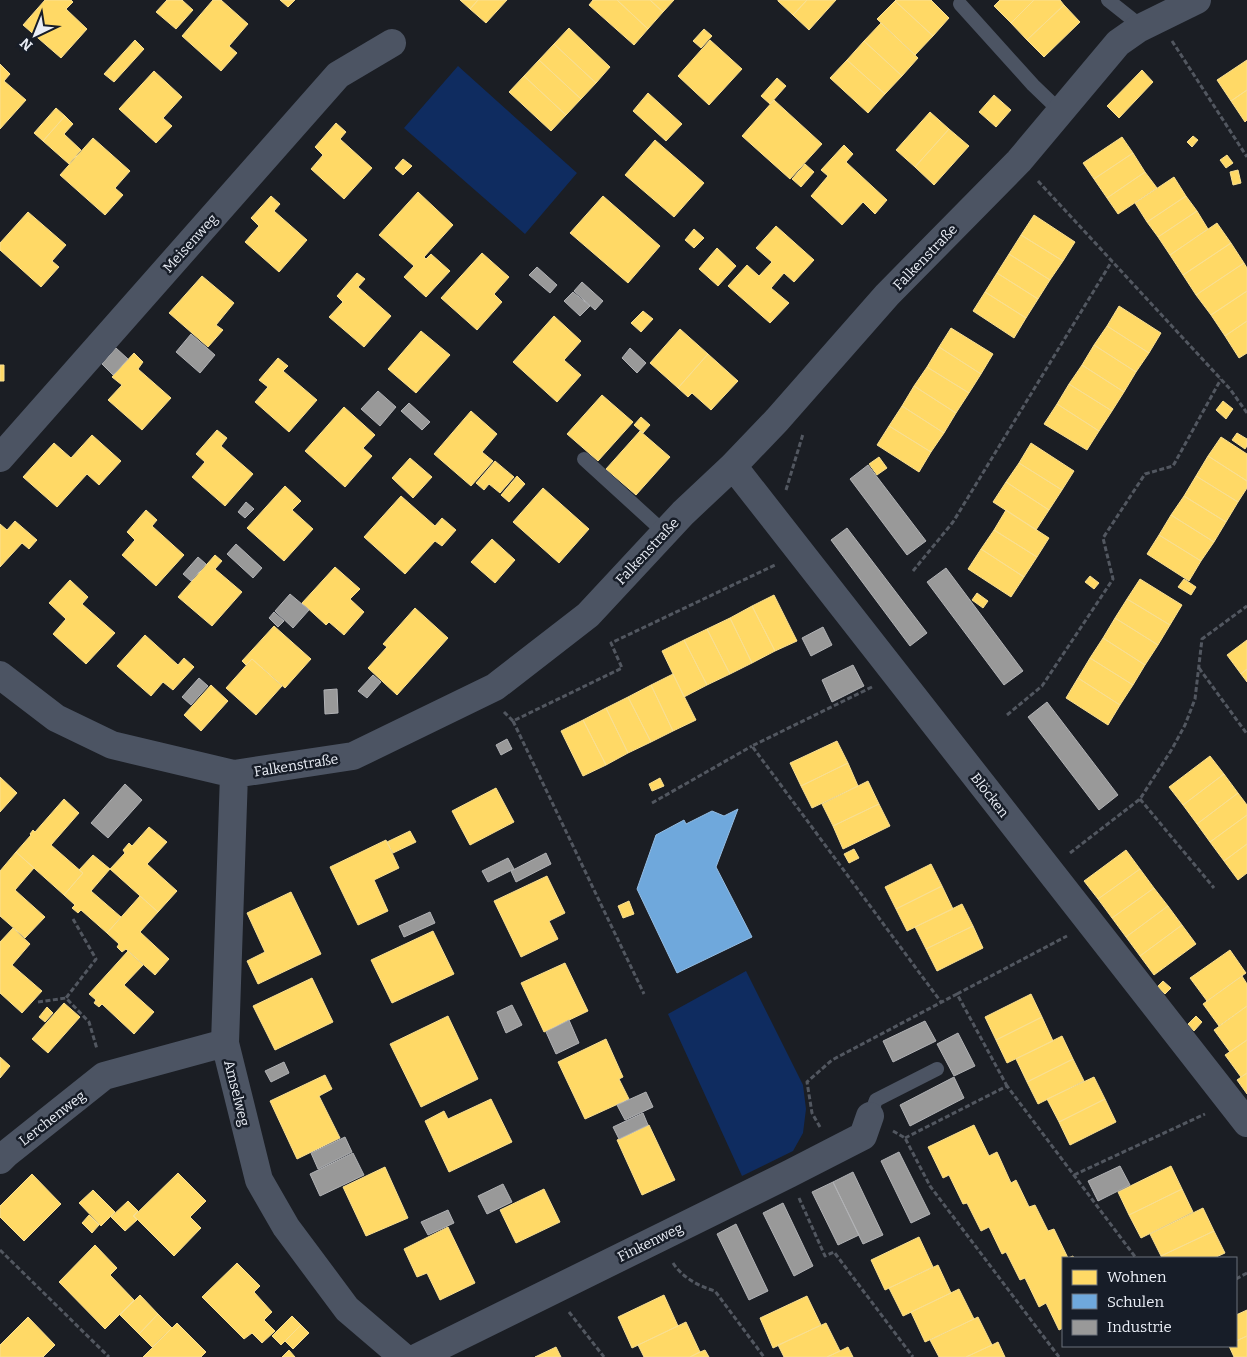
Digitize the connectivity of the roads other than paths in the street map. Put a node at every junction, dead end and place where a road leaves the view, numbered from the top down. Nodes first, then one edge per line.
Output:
1 (1108, 0) edge
2 (1196, 0) edge
3 (960, 4) dead end
4 (1150, 23) junction
5 (392, 42) dead end
6 (1060, 112) junction
7 (0, 458) edge
8 (584, 459) dead end
9 (734, 466) junction
10 (665, 533) junction
11 (0, 675) edge
12 (234, 774) junction
13 (225, 1043) junction
14 (937, 1069) dead end
15 (1239, 1113) edge
16 (870, 1116) joint
17 (0, 1160) edge
18 (403, 1357) edge
19 (418, 1357) edge

1 - 4 lane
2 - 4 street, Falkenstraße
3 - 6 lane
4 - 6 street, Falkenstraße
5 - 7 street, Meisenweg
6 - 9 street, Falkenstraße
8 - 10 lane
9 - 10 street, Falkenstraße
9 - 15 street, Blöcken
10 - 12 street, Falkenstraße
11 - 12 street, Falkenstraße
12 - 13 street, Amselweg
13 - 17 street, Lerchenweg
13 - 18 street, Amselweg
14 - 16 lane
16 - 19 street, Finkenweg

